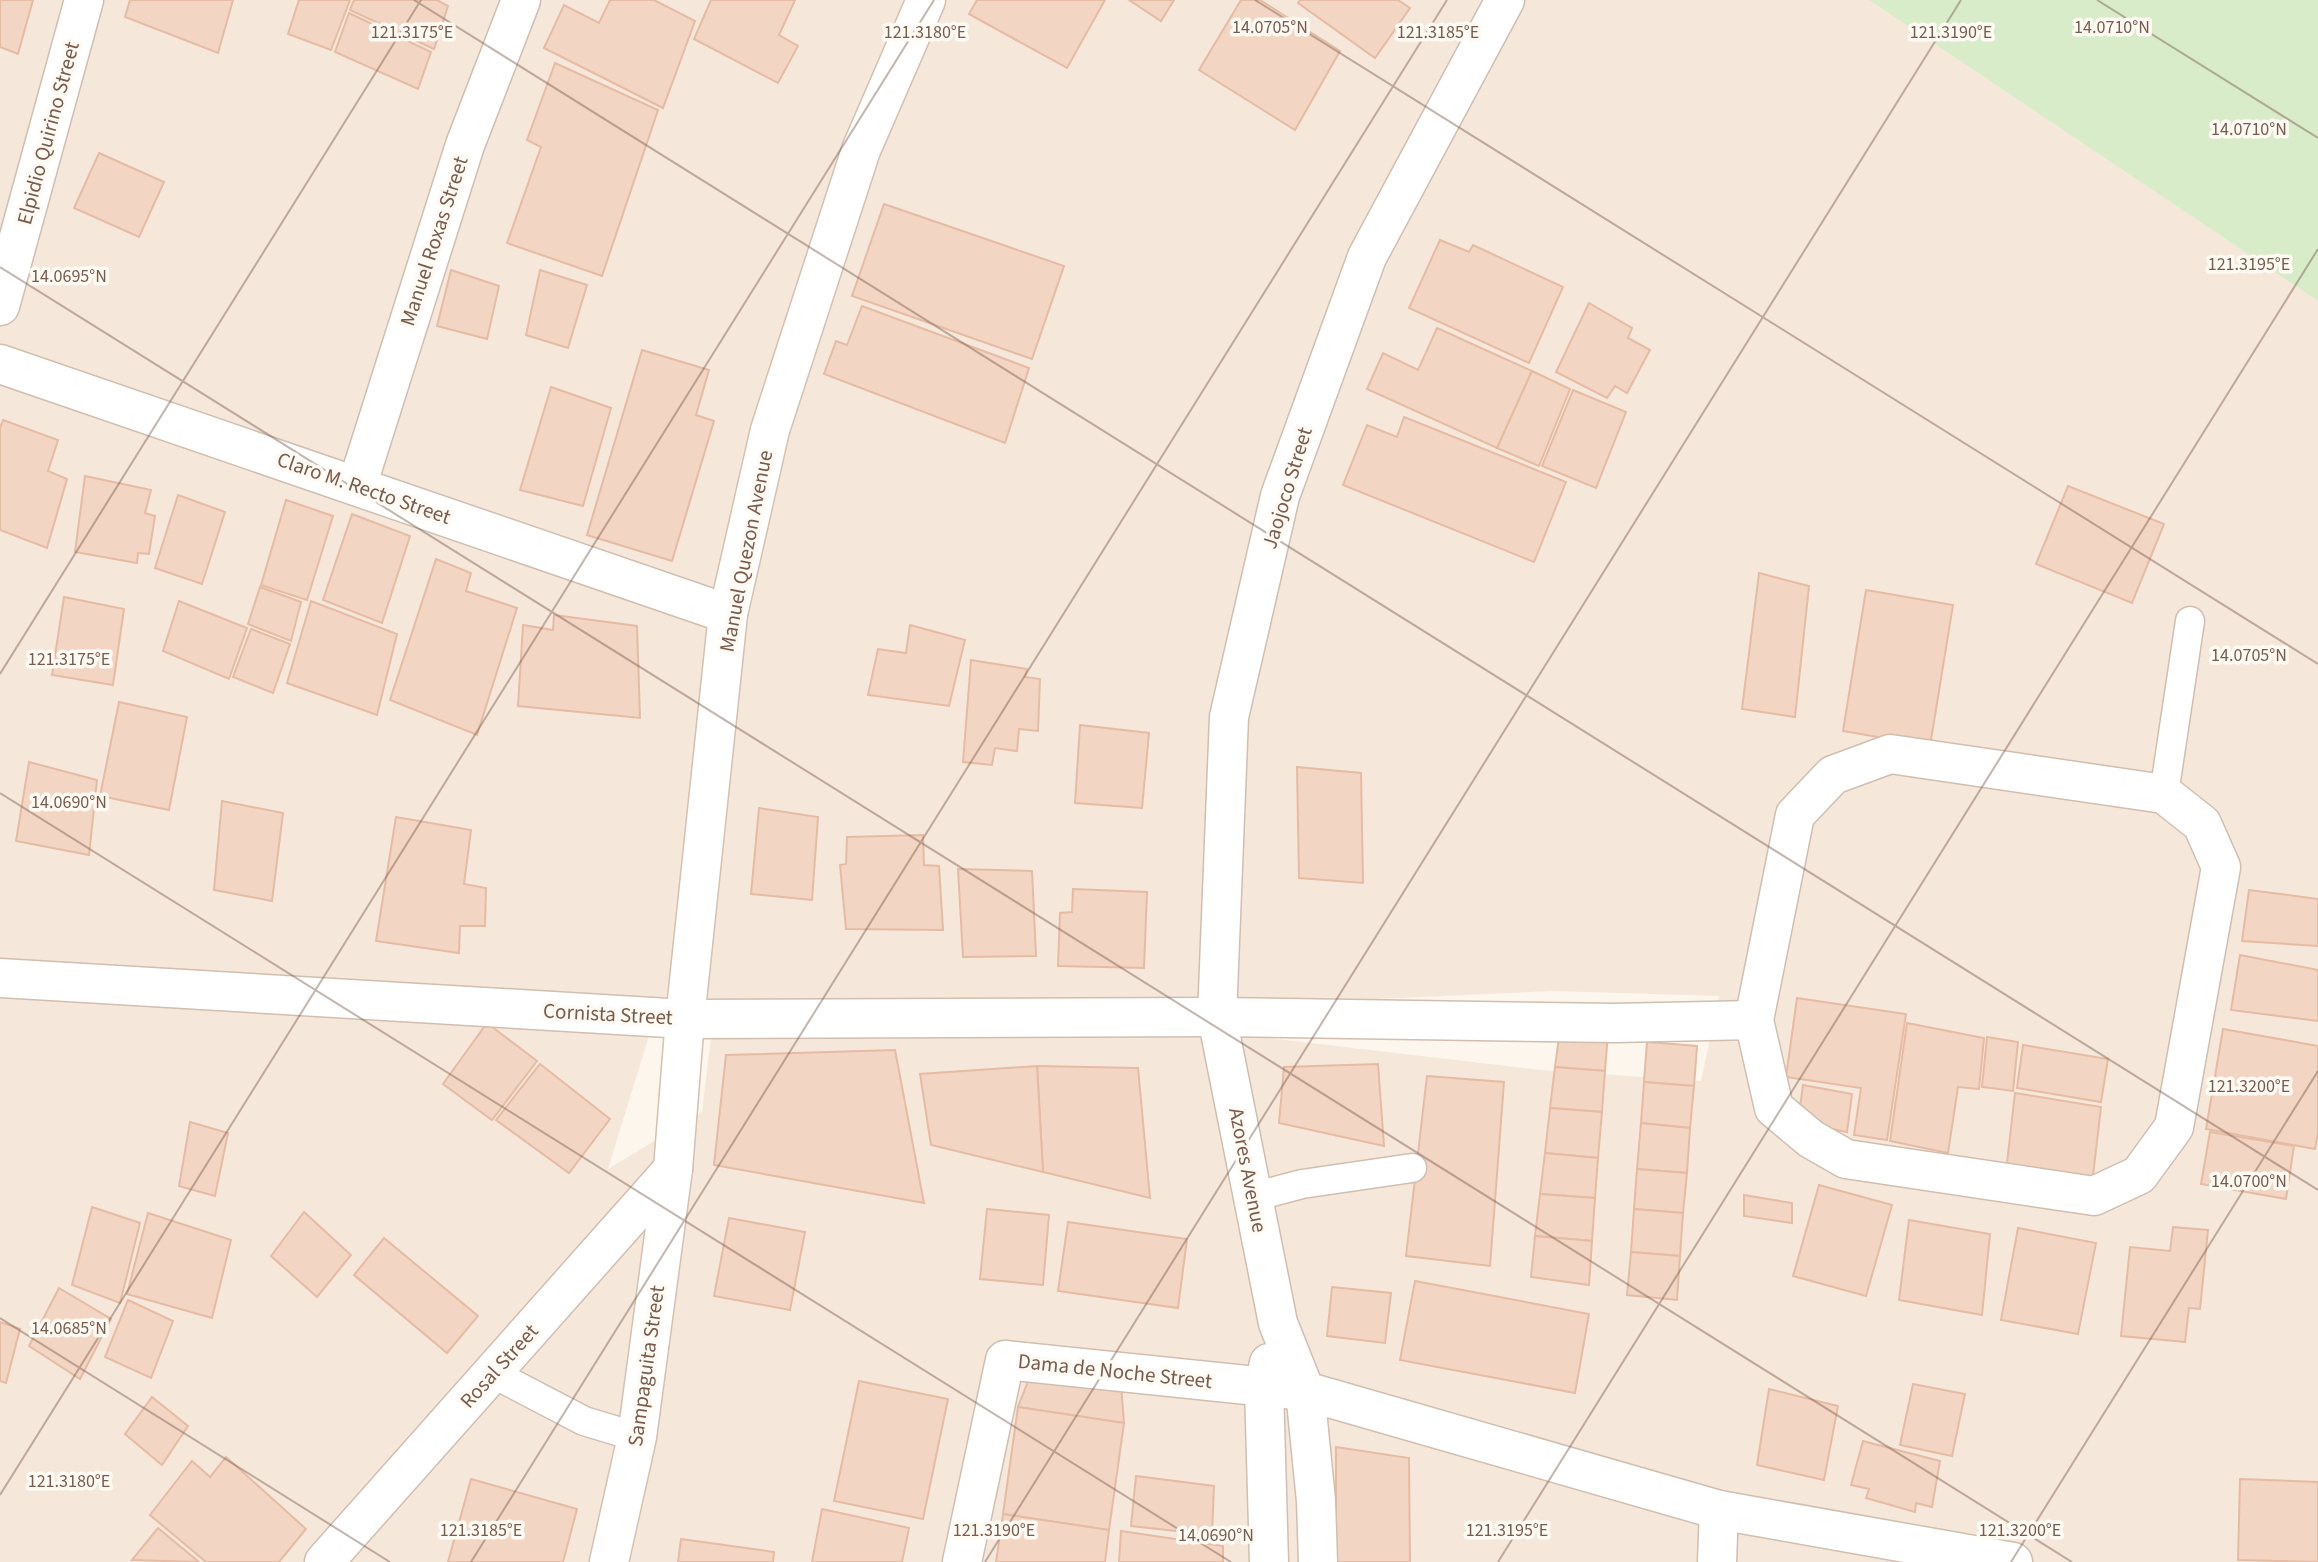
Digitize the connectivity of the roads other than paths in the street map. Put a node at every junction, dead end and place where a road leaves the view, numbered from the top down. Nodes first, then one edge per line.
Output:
1 (84, 0) edge
2 (521, 0) edge
3 (926, 0) edge
4 (1505, 0) edge
5 (0, 306) edge
6 (0, 364) edge
7 (357, 486) junction
8 (728, 614) junction
9 (2190, 621) dead end
10 (2164, 794) junction
11 (0, 978) edge
12 (1217, 1017) junction
13 (685, 1019) junction
14 (1754, 1020) junction
15 (1412, 1168) dead end
16 (673, 1169) junction
17 (1254, 1197) junction
18 (1278, 1323) junction
19 (492, 1373) junction
20 (1264, 1387) junction
21 (1305, 1391) junction
22 (637, 1437) junction
23 (1719, 1510) junction
24 (324, 1562) edge
25 (609, 1562) edge
26 (962, 1562) edge
27 (1269, 1562) edge
28 (1318, 1562) edge
29 (1717, 1562) edge
30 (2013, 1562) edge

1 - 5 street, Elpidio Quirino Street
2 - 7 street, Manuel Roxas Street
3 - 8 street, Manuel Quezon Avenue
4 - 12 street, Jaojoco Street
6 - 7 street, Claro M. Recto Street
7 - 8 street, Claro M. Recto Street
8 - 13 street, Manuel Quezon Avenue
9 - 10 lane
10 - 14 street
10 - 14 street
11 - 13 street, Cornista Street
12 - 13 street, Cornista Street
12 - 14 street, Cornista Street
12 - 17 street, Azores Avenue
13 - 16 street, Manuel Quezon Avenue
15 - 17 lane
16 - 19 street, Rosal Street
16 - 22 street, Sampaguita Street
17 - 18 street, Azores Avenue
18 - 20 street, Azores Avenue
18 - 21 street, Azores Avenue
19 - 22 lane
19 - 24 street, Rosal Street
20 - 21 street
20 - 26 street, Dama de Noche Street
20 - 27 street, Azores Avenue
21 - 23 street
21 - 28 street, Azores Avenue
22 - 25 street, Sampaguita Street
23 - 29 street
23 - 30 street

